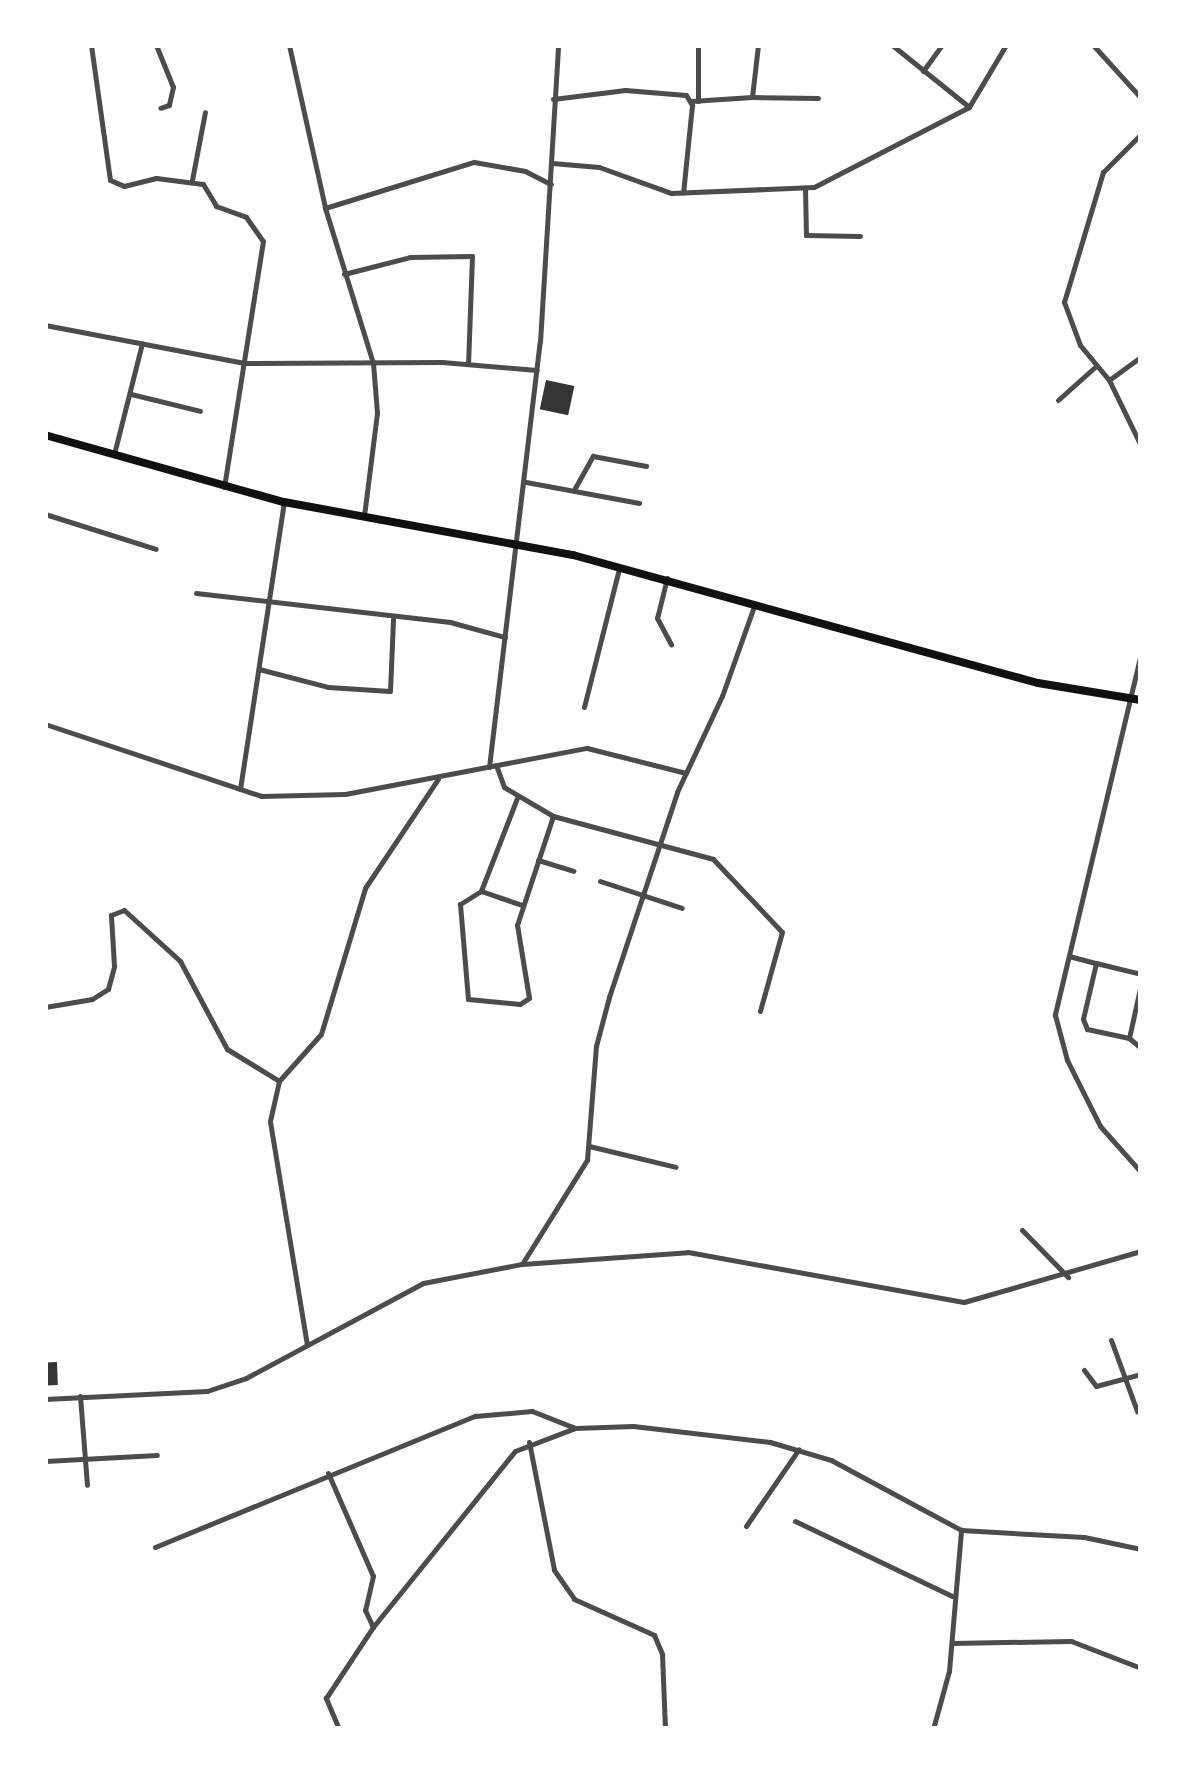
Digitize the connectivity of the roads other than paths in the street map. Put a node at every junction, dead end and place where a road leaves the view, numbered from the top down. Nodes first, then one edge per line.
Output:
1 (91, 45) edge
2 (156, 45) edge
3 (289, 45) edge
4 (558, 45) edge
5 (698, 45) edge
6 (758, 45) edge
7 (892, 45) edge
8 (942, 45) edge
9 (1006, 45) edge
10 (1093, 45) edge
11 (924, 71) junction
12 (752, 98) junction
13 (818, 98) dead end
14 (1141, 98) edge
15 (553, 99) junction
16 (694, 102) junction
17 (969, 107) junction
18 (160, 108) dead end
19 (205, 112) dead end
20 (1141, 134) edge
21 (552, 162) junction
22 (192, 180) junction
23 (551, 184) junction
24 (805, 188) junction
25 (683, 193) junction
26 (324, 208) junction
27 (860, 236) dead end
28 (344, 274) junction
29 (45, 325) edge
30 (142, 343) junction
31 (1141, 358) edge
32 (244, 363) junction
33 (373, 363) junction
34 (468, 364) junction
35 (1096, 366) junction
36 (537, 370) junction
37 (1109, 380) junction
38 (131, 394) junction
39 (1058, 400) dead end
40 (200, 411) dead end
41 (45, 436) edge
42 (1141, 446) edge
43 (113, 456) junction
44 (646, 466) dead end
45 (526, 482) junction
46 (224, 487) junction
47 (575, 488) junction
48 (284, 502) junction
49 (639, 503) dead end
50 (45, 514) edge
51 (364, 519) junction
52 (513, 546) junction
53 (156, 549) dead end
54 (620, 566) junction
55 (667, 578) junction
56 (196, 593) dead end
57 (754, 603) junction
58 (266, 604) junction
59 (393, 619) junction
60 (505, 637) junction
61 (670, 644) dead end
62 (1141, 653) edge
63 (259, 669) junction
64 (1136, 699) edge
65 (584, 707) dead end
66 (45, 724) edge
67 (492, 766) junction
68 (686, 773) junction
69 (438, 780) junction
70 (240, 788) junction
71 (518, 798) junction
72 (554, 816) junction
73 (659, 846) junction
74 (538, 860) junction
75 (573, 871) dead end
76 (600, 881) dead end
77 (482, 892) junction
78 (645, 896) junction
79 (522, 905) junction
80 (682, 908) dead end
81 (1069, 956) junction
82 (1096, 963) junction
83 (1141, 974) edge
84 (1141, 984) edge
85 (45, 1007) edge
86 (760, 1011) dead end
87 (1130, 1038) junction
88 (1141, 1048) edge
89 (280, 1081) junction
90 (589, 1146) junction
91 (676, 1166) dead end
92 (1141, 1172) edge
93 (1022, 1230) dead end
94 (1141, 1251) edge
95 (522, 1264) junction
96 (1068, 1276) junction
97 (1111, 1340) dead end
98 (307, 1346) junction
99 (1084, 1370) dead end
100 (1141, 1374) edge
101 (1126, 1379) junction
102 (80, 1396) junction
103 (45, 1399) edge
104 (1138, 1411) dead end
105 (575, 1428) junction
106 (528, 1442) junction
107 (799, 1448) junction
108 (157, 1455) dead end
109 (86, 1456) junction
110 (45, 1460) edge
111 (327, 1472) junction
112 (87, 1485) dead end
113 (796, 1521) dead end
114 (746, 1526) dead end
115 (960, 1530) junction
116 (155, 1546) dead end
117 (1141, 1549) edge
118 (952, 1596) junction
119 (373, 1627) junction
120 (952, 1643) junction
121 (1141, 1668) edge
122 (339, 1729) edge
123 (665, 1729) edge
124 (933, 1729) edge

1 - 22 street
2 - 18 street
3 - 26 street
4 - 15 street
5 - 16 street
6 - 12 street
7 - 11 street
8 - 11 street
9 - 17 street
10 - 14 street
11 - 17 street
12 - 13 street
12 - 16 street
15 - 16 street
15 - 21 street
16 - 25 street
17 - 24 street
19 - 22 street
20 - 35 street
21 - 23 street
21 - 25 street
22 - 32 street
23 - 26 street
23 - 36 street
24 - 25 street
24 - 27 street
26 - 28 street
28 - 33 street
28 - 34 street
29 - 30 street
30 - 32 street
30 - 38 street
31 - 37 street
32 - 33 street
32 - 46 street
33 - 34 street
33 - 51 street
34 - 36 street
35 - 37 street
35 - 39 street
36 - 45 street
37 - 42 street
38 - 40 street
38 - 43 street
41 - 43 highway
43 - 46 highway
44 - 47 street
45 - 47 street
45 - 52 street
46 - 48 highway
47 - 49 street
48 - 51 highway
48 - 58 street
50 - 53 street
51 - 52 highway
52 - 54 highway
52 - 60 street
54 - 55 highway
54 - 65 street
55 - 57 highway
55 - 61 street
56 - 58 street
57 - 64 highway
57 - 68 street
58 - 59 street
58 - 63 street
59 - 60 street
59 - 63 street
60 - 67 street
62 - 64 street
63 - 70 street
64 - 81 street
66 - 70 street
67 - 68 street
67 - 69 street
67 - 71 street
68 - 73 street
69 - 70 street
69 - 89 street
71 - 72 street
71 - 77 street
72 - 73 street
72 - 74 street
73 - 78 street
73 - 86 street
74 - 75 street
74 - 79 street
76 - 78 street
77 - 79 street
77 - 79 street
78 - 80 street
78 - 90 street
81 - 82 street
81 - 92 street
82 - 83 street
82 - 87 street
84 - 87 street
85 - 89 street
87 - 88 street
89 - 98 street
90 - 91 street
90 - 95 street
93 - 96 street
94 - 96 street
95 - 96 street
95 - 98 street
97 - 101 street
98 - 102 street
99 - 101 street
100 - 101 street
101 - 104 street
102 - 103 street
102 - 109 street
105 - 106 street
105 - 107 street
105 - 111 street
106 - 119 street
106 - 123 street
107 - 114 street
107 - 115 street
108 - 109 street
109 - 110 street
109 - 112 street
111 - 116 street
111 - 119 street
113 - 118 street
115 - 117 street
115 - 118 street
118 - 120 street
119 - 122 street
120 - 121 street
120 - 124 street

